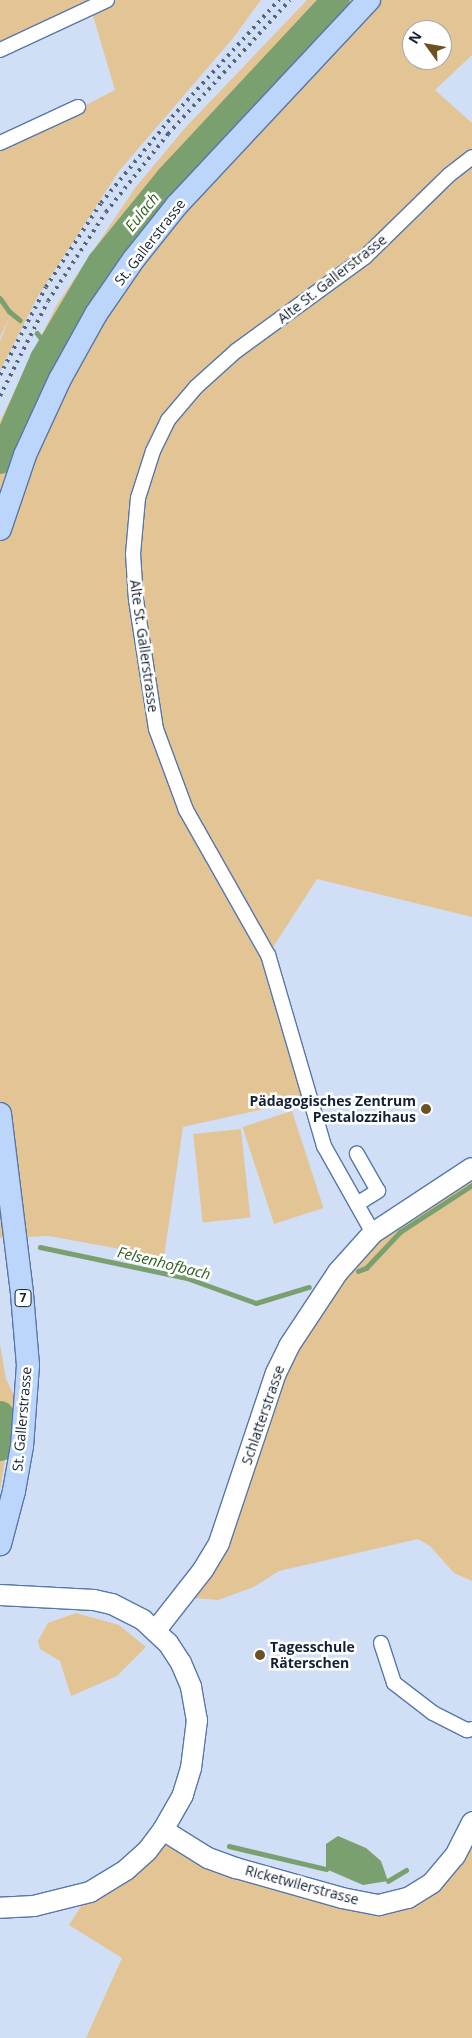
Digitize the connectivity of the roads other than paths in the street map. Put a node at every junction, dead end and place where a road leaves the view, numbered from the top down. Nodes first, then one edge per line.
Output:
1 (107, 0) edge
2 (369, 0) edge
3 (0, 50) edge
4 (78, 107) dead end
5 (0, 143) edge
6 (472, 157) edge
7 (0, 529) edge
8 (0, 1114) edge
9 (357, 1154) dead end
10 (472, 1168) edge
11 (357, 1204) junction
12 (373, 1234) junction
13 (0, 1544) edge
14 (0, 1595) edge
15 (156, 1630) junction
16 (381, 1642) dead end
17 (472, 1729) edge
18 (472, 1822) edge
19 (164, 1830) junction
20 (0, 1908) edge

1 - 3 street
2 - 7 main road, St. Gallerstrasse
4 - 5 street
6 - 11 street, Alte St. Gallerstrasse
8 - 13 main road, St. Gallerstrasse / 7
9 - 11 street
10 - 12 street, Schlatterstrasse
11 - 12 street, Alte St. Gallerstrasse
12 - 15 street, Schlatterstrasse
14 - 15 street
15 - 19 street
16 - 17 street
18 - 19 street, Ricketwilerstrasse
19 - 20 street

